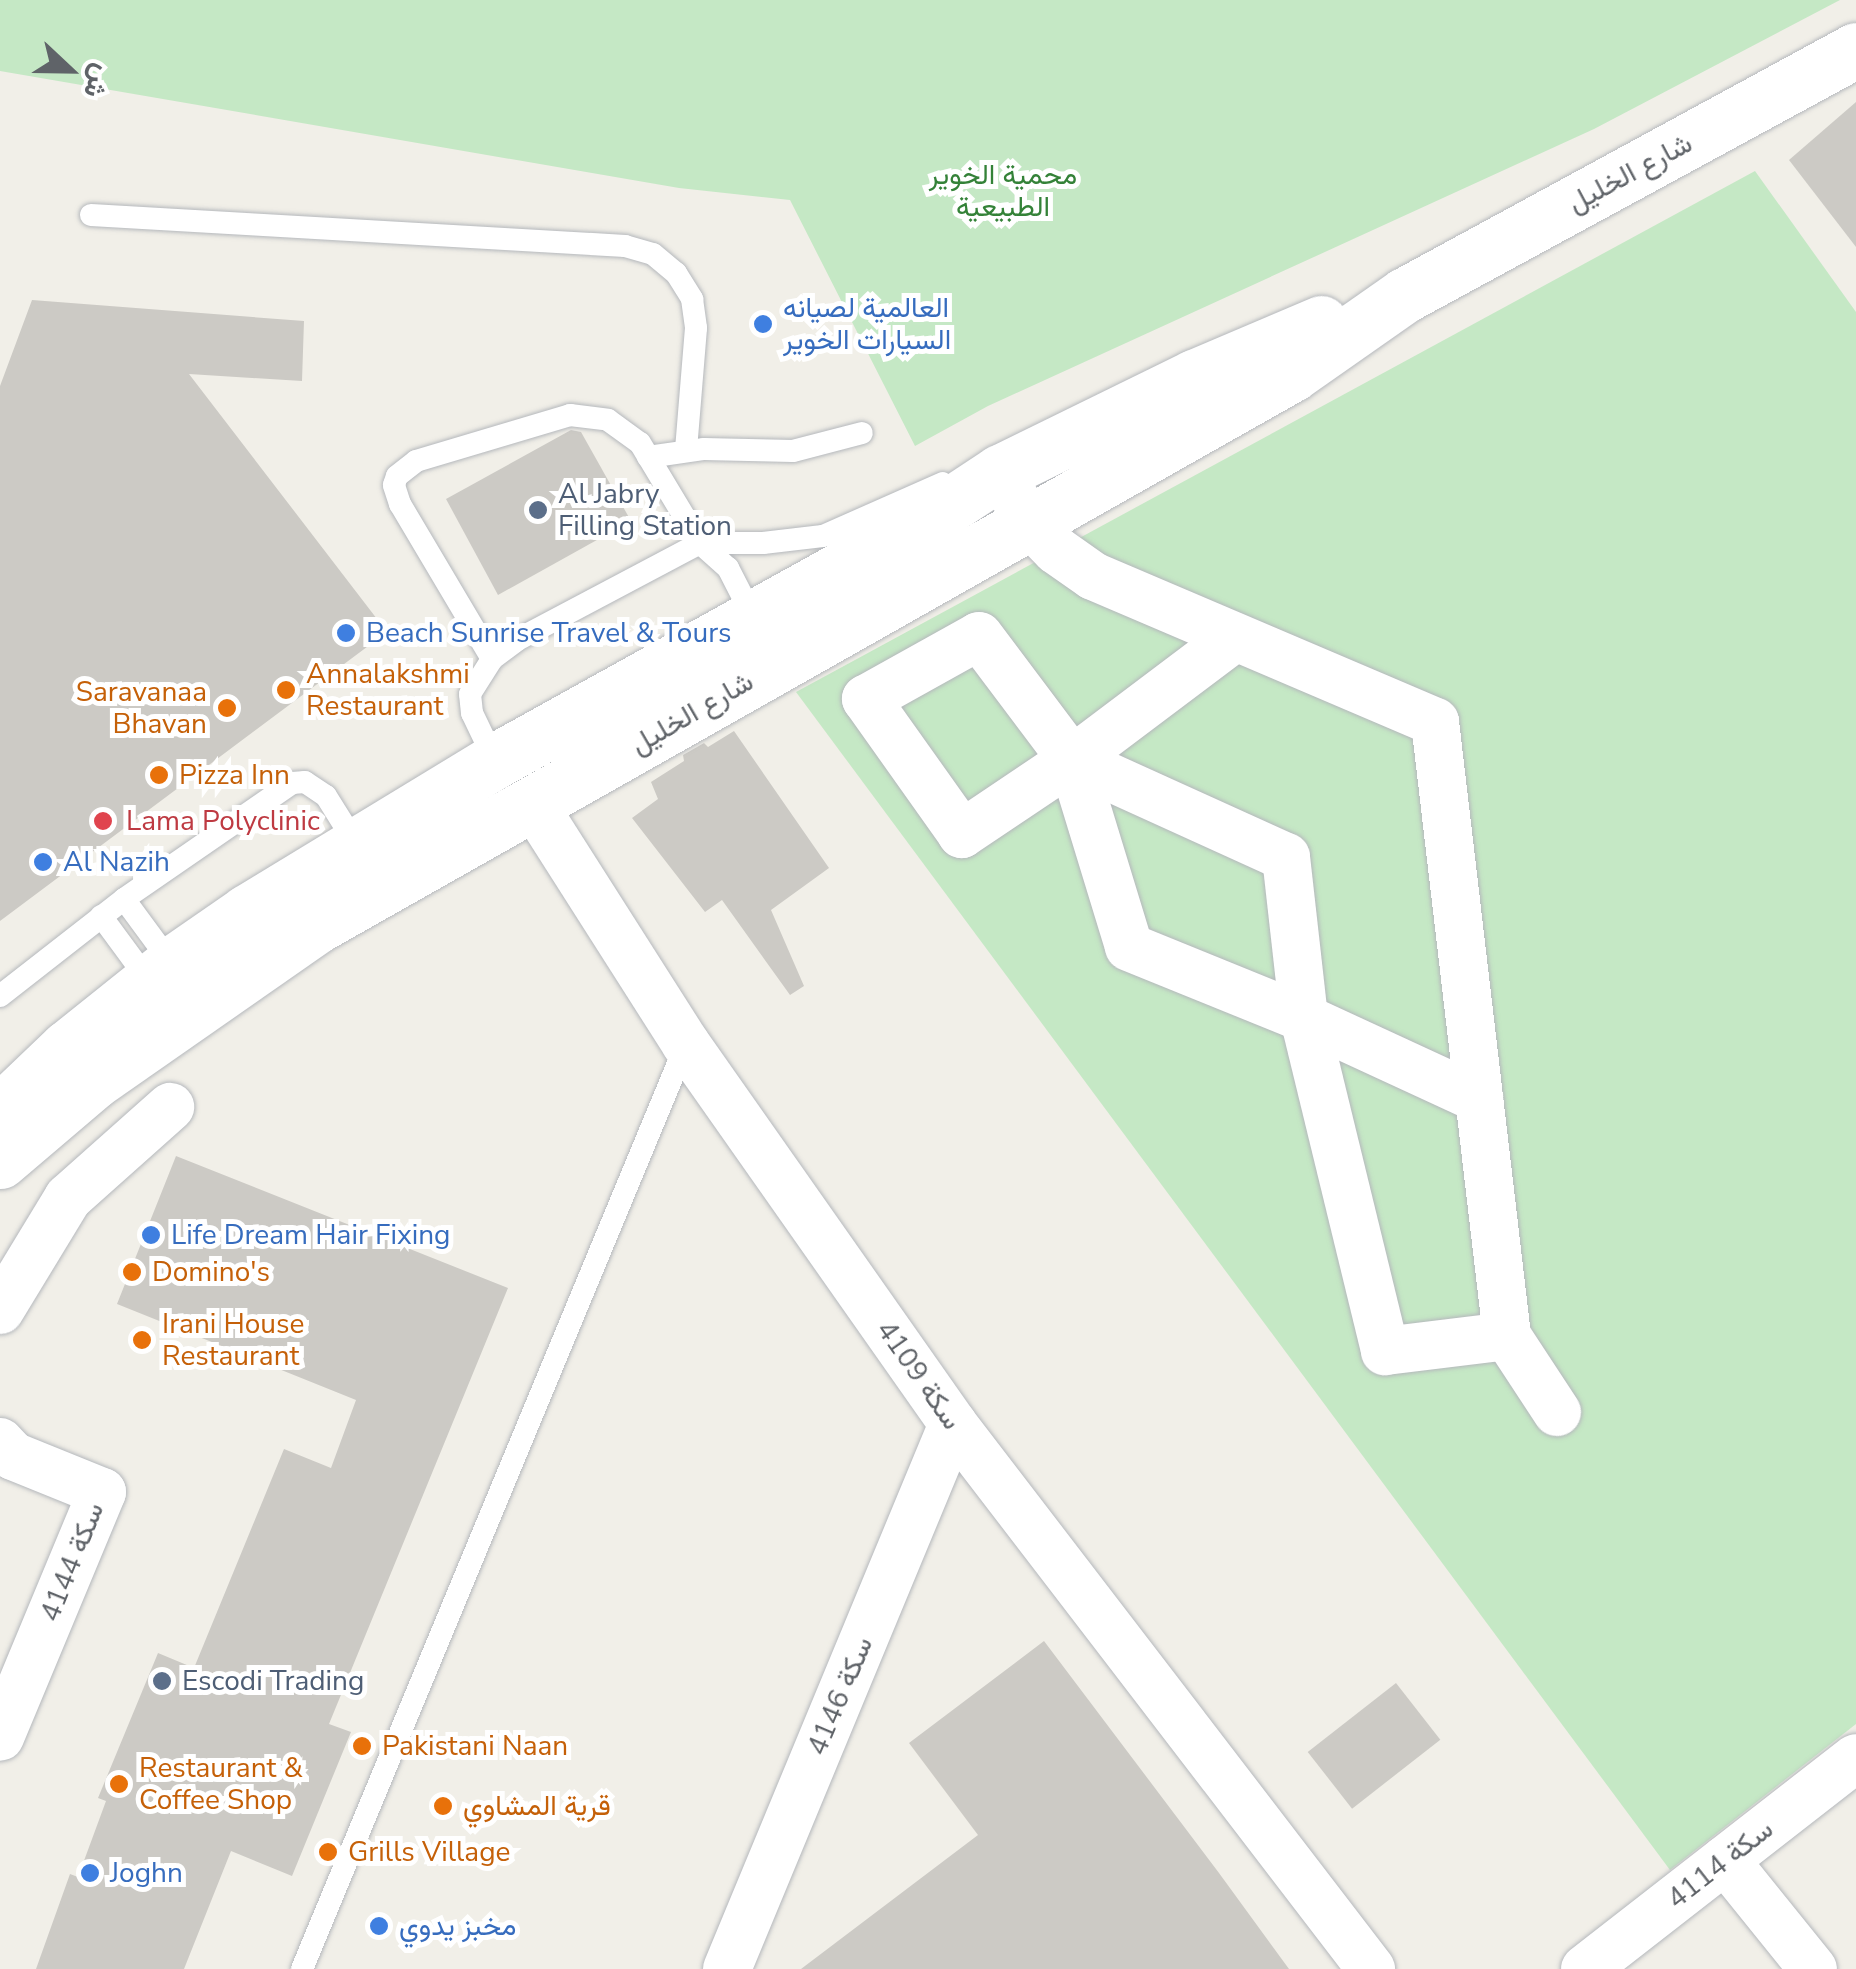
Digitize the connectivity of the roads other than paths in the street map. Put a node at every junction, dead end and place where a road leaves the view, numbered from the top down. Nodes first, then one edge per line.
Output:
1 (1856, 50) edge
2 (91, 215) dead end
3 (1405, 295) junction
4 (862, 433) dead end
5 (686, 450) junction
6 (648, 457) junction
7 (1000, 472) junction
8 (1028, 520) junction
9 (700, 543) junction
10 (1234, 638) junction
11 (741, 654) junction
12 (492, 658) junction
13 (1072, 760) junction
14 (512, 782) junction
15 (356, 844) junction
16 (124, 899) junction
17 (101, 916) junction
18 (161, 973) junction
19 (0, 996) edge
20 (1304, 1018) junction
21 (686, 1044) junction
22 (1479, 1099) junction
23 (170, 1107) dead end
24 (0, 1112) edge
25 (0, 1161) edge
26 (0, 1310) edge
27 (1507, 1336) junction
28 (1557, 1412) dead end
29 (953, 1424) junction
30 (0, 1442) edge
31 (0, 1737) edge
32 (1856, 1758) edge
33 (1725, 1860) junction
34 (302, 1969) edge
35 (727, 1969) edge
36 (1371, 1969) edge
37 (1585, 1969) edge
38 (1812, 1969) edge

1 - 3 street, شارع الخليل
2 - 5 lane
3 - 7 street, شارع الخليل
3 - 8 street, شارع الخليل
4 - 5 lane
5 - 6 lane
6 - 9 lane
6 - 12 lane
7 - 8 street
7 - 9 lane
7 - 11 street, شارع الخليل
8 - 10 street
8 - 11 street, شارع الخليل
9 - 11 lane
9 - 12 lane
10 - 13 street
10 - 22 street
11 - 14 street, شارع الخليل
11 - 14 street, شارع الخليل
12 - 14 lane
13 - 20 street
13 - 20 street
14 - 15 street, شارع الخليل
14 - 21 street, سكة 4109
14 - 25 street, شارع الخليل
15 - 16 lane
15 - 18 street, شارع الخليل
16 - 17 lane
16 - 18 lane
17 - 18 lane
17 - 19 lane
18 - 24 street, شارع الخليل
20 - 22 street
20 - 27 street
21 - 29 street, سكة 4109
21 - 34 lane
22 - 27 street
23 - 26 street
27 - 28 street
29 - 35 street, سكة 4146
29 - 36 street, سكة 4109
30 - 31 street, سكة 4144
32 - 33 street, سكة 4114
33 - 37 street, سكة 4114
33 - 38 street

